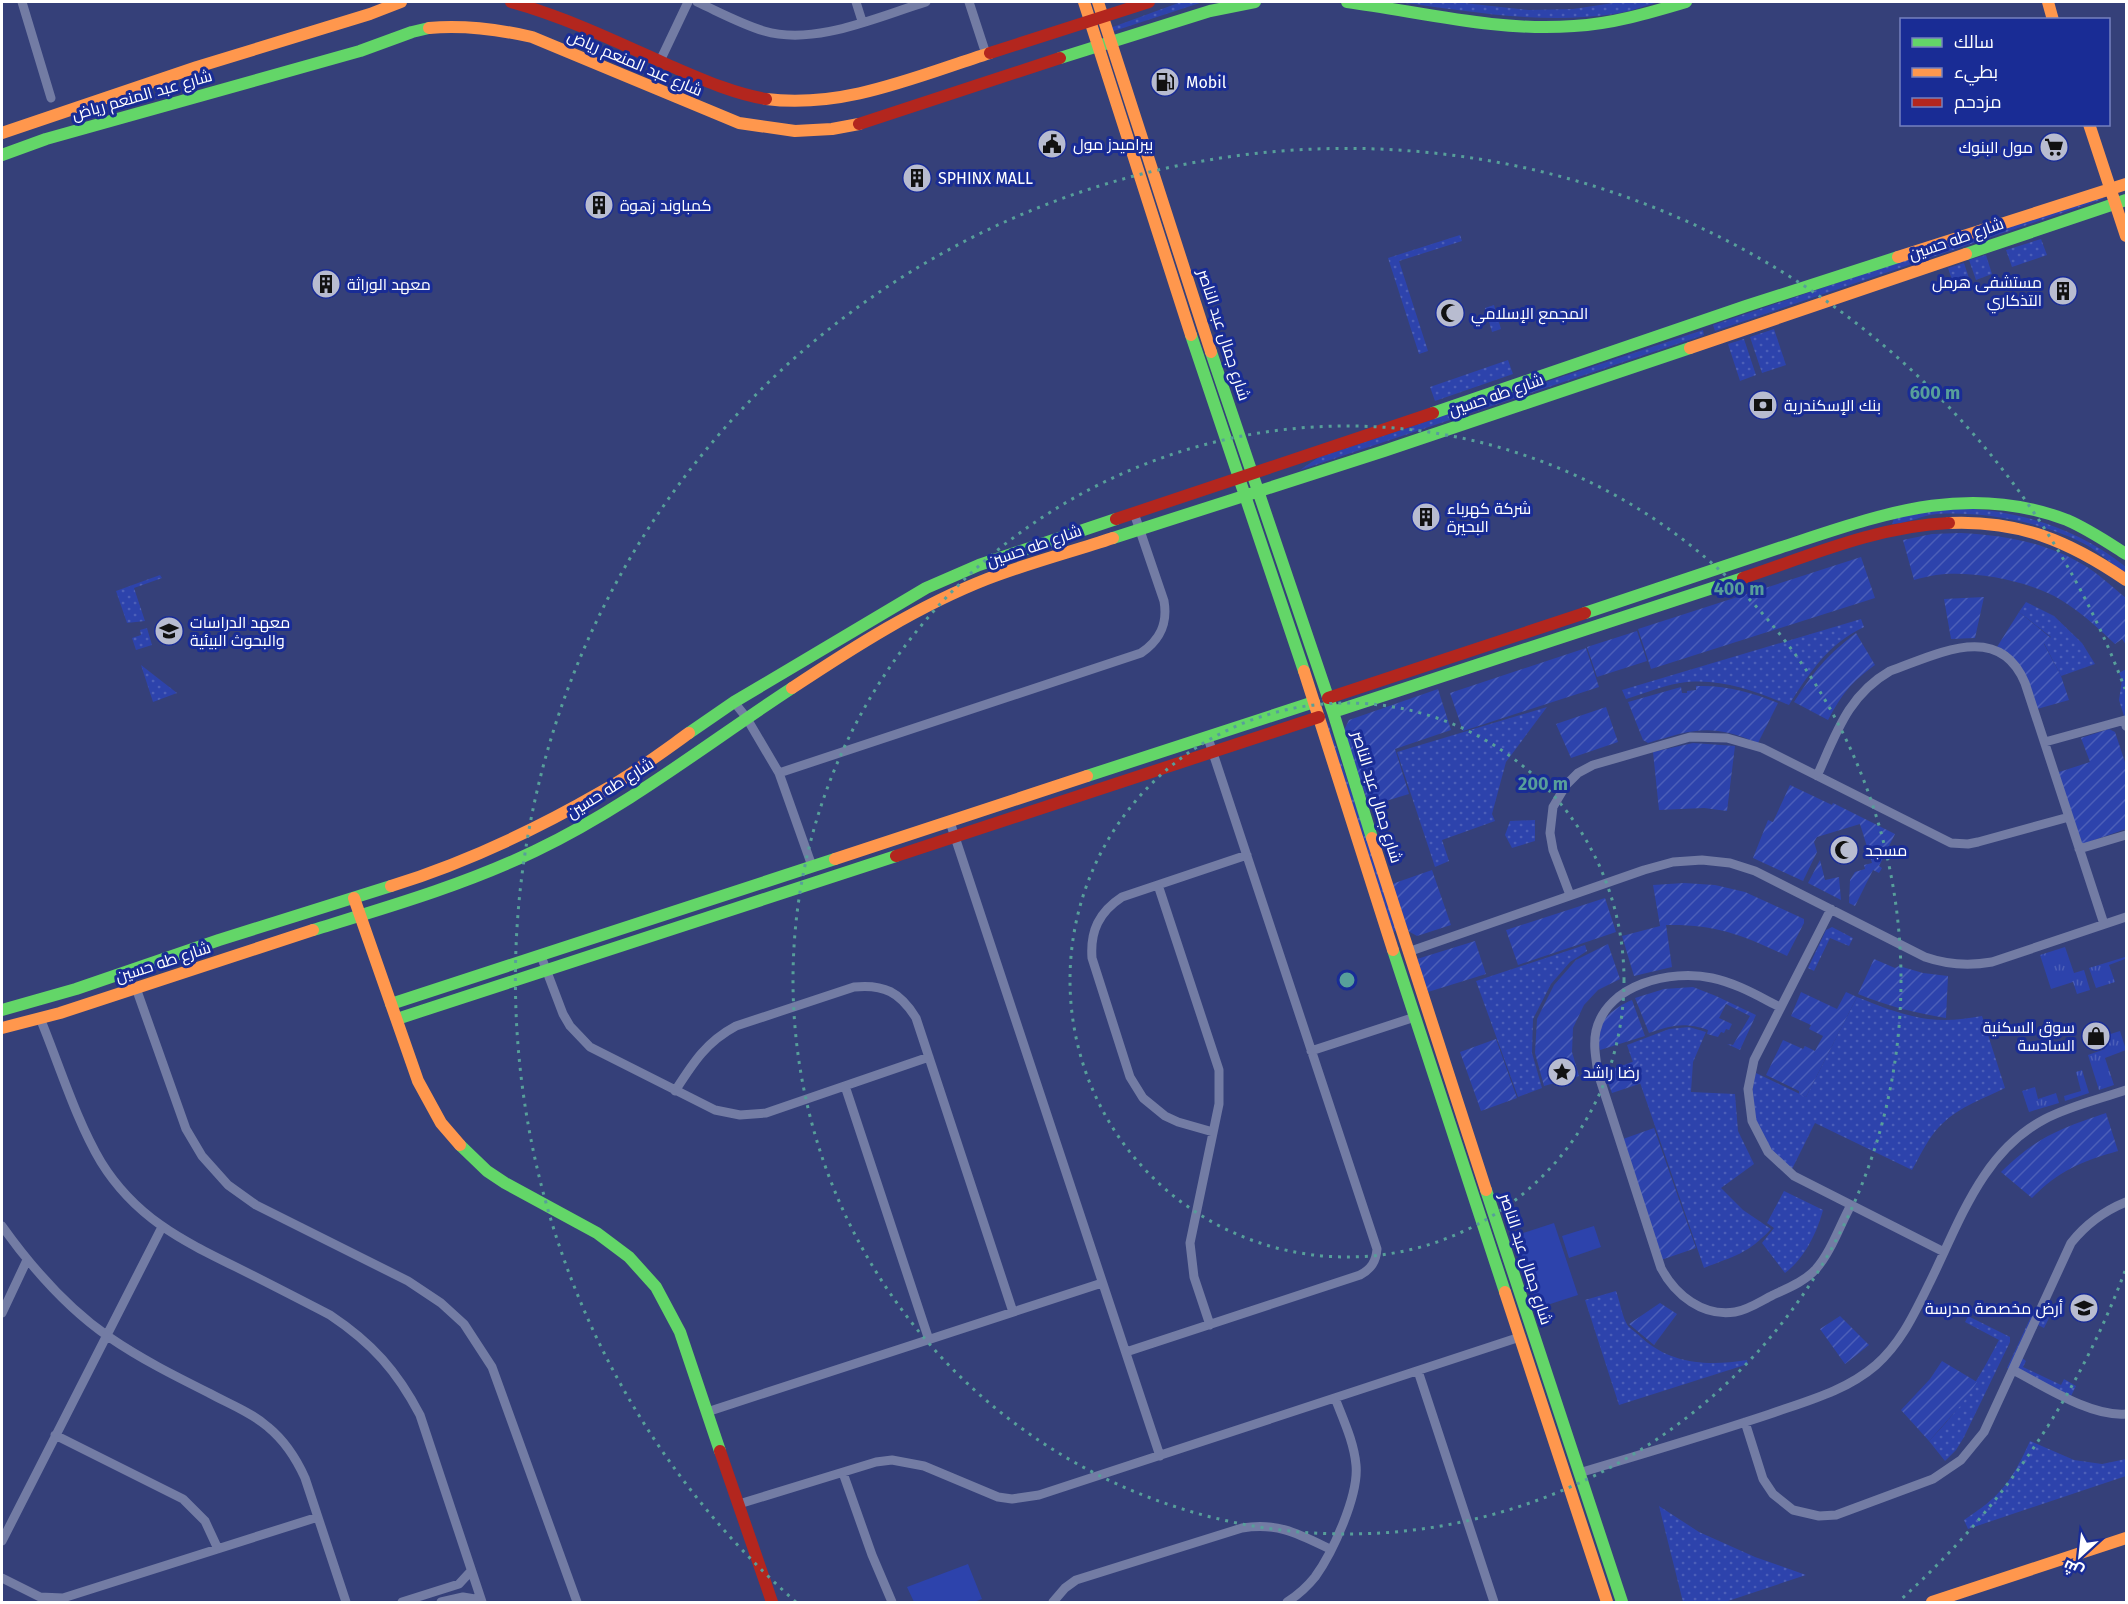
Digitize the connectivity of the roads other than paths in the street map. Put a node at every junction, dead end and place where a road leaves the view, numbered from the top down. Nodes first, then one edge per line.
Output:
1 (22, 2) edge
2 (401, 2) edge
3 (511, 2) edge
4 (688, 2) edge
5 (696, 2) edge
6 (856, 2) edge
7 (926, 2) edge
8 (969, 2) edge
9 (1084, 2) edge
10 (1098, 2) edge
11 (1149, 2) edge
12 (1255, 2) edge
13 (1347, 2) edge
14 (1686, 2) edge
15 (2048, 2) edge
16 (1103, 17) junction
17 (2052, 18) edge
18 (862, 21) junction
19 (1089, 21) junction
20 (1111, 42) junction
21 (1097, 45) junction
22 (986, 54) junction
23 (660, 61) junction
24 (51, 98) dead end
25 (40, 120) junction
26 (2090, 126) edge
27 (2, 133) edge
28 (46, 139) junction
29 (2, 155) edge
30 (2127, 184) edge
31 (2111, 189) junction
32 (2121, 202) edge
33 (2127, 236) edge
34 (1710, 318) junction
35 (1718, 338) junction
36 (1240, 438) junction
37 (1227, 443) junction
38 (1252, 473) junction
39 (1239, 477) junction
40 (1259, 491) junction
41 (1245, 495) junction
42 (1134, 513) junction
43 (1880, 515) junction
44 (1139, 528) junction
45 (1887, 532) junction
46 (2127, 554) edge
47 (1284, 566) junction
48 (1270, 570) junction
49 (2127, 580) edge
50 (1328, 698) junction
51 (734, 702) junction
52 (1314, 702) junction
53 (1333, 712) junction
54 (746, 717) junction
55 (1319, 717) junction
56 (2127, 726) edge
57 (1208, 738) junction
58 (2045, 742) junction
59 (1213, 753) junction
60 (779, 773) junction
61 (1817, 776) junction
62 (2069, 817) junction
63 (950, 822) junction
64 (2127, 835) edge
65 (1372, 836) junction
66 (955, 837) junction
67 (1358, 840) junction
68 (2079, 849) junction
69 (1247, 855) junction
70 (1378, 857) junction
71 (1364, 861) junction
72 (812, 866) junction
73 (1158, 885) junction
74 (1570, 895) junction
75 (354, 898) junction
76 (1830, 909) junction
77 (361, 915) junction
78 (2127, 917) edge
79 (2104, 924) junction
80 (1408, 952) junction
81 (541, 956) junction
82 (547, 971) junction
83 (136, 988) junction
84 (391, 1004) junction
85 (1780, 1007) junction
86 (2, 1010) edge
87 (1415, 1017) junction
88 (40, 1018) junction
89 (397, 1020) junction
90 (2, 1028) edge
91 (1311, 1051) junction
92 (929, 1057) junction
93 (845, 1086) junction
94 (2127, 1090) edge
95 (675, 1091) junction
96 (1213, 1132) junction
97 (2127, 1202) edge
98 (1851, 1205) junction
99 (2, 1226) edge
100 (162, 1227) junction
101 (1944, 1252) junction
102 (27, 1260) junction
103 (1102, 1283) junction
104 (1013, 1312) junction
105 (2, 1313) edge
106 (1210, 1325) junction
107 (106, 1335) junction
108 (1520, 1337) junction
109 (929, 1340) junction
110 (1126, 1353) junction
111 (2013, 1370) junction
112 (1418, 1371) junction
113 (1335, 1398) junction
114 (707, 1412) junction
115 (2127, 1414) edge
116 (1745, 1422) junction
117 (55, 1435) junction
118 (1160, 1456) junction
119 (843, 1473) junction
120 (1580, 1473) junction
121 (739, 1504) junction
122 (318, 1517) junction
123 (2127, 1538) edge
124 (2, 1541) edge
125 (218, 1549) junction
126 (1330, 1549) junction
127 (471, 1571) junction
128 (2, 1578) edge
129 (481, 1601) edge
130 (346, 1602) edge
131 (402, 1602) edge
132 (441, 1602) edge
133 (577, 1602) edge
134 (772, 1602) edge
135 (892, 1602) edge
136 (1053, 1602) edge
137 (1287, 1602) edge
138 (1494, 1602) edge
139 (1607, 1602) edge
140 (1622, 1602) edge
141 (1932, 1602) edge

1 - 24 street
2 - 25 main road, شارع عبد المنعم رياض
3 - 23 main road, شارع عبد المنعم رياض
4 - 23 street
5 - 18 street
6 - 18 street
7 - 18 street
8 - 22 street
9 - 19 main road, شارع جمال عبد الناصر
10 - 16 main road, شارع جمال عبد الناصر
11 - 16 main road, شارع عبد المنعم رياض
12 - 20 main road, شارع عبد المنعم رياض
13 - 14 main road
15 - 17 main road
16 - 19 main road, شارع عبد المنعم رياض
16 - 20 main road, شارع جمال عبد الناصر
19 - 21 main road, شارع جمال عبد الناصر
19 - 22 main road, شارع عبد المنعم رياض
20 - 21 main road, شارع عبد المنعم رياض
20 - 36 main road, شارع جمال عبد الناصر
21 - 28 main road, شارع عبد المنعم رياض
21 - 37 main road, شارع جمال عبد الناصر
22 - 23 main road, شارع عبد المنعم رياض
25 - 27 main road, شارع عبد المنعم رياض
25 - 28 main road
26 - 31 main road
28 - 29 main road, شارع عبد المنعم رياض
30 - 31 main road, شارع طه حسين
31 - 32 main road
31 - 34 main road, شارع طه حسين
32 - 33 main road
32 - 35 main road, شارع طه حسين
34 - 35 main road
34 - 38 main road, شارع طه حسين
35 - 40 main road, شارع طه حسين
36 - 37 main road
36 - 38 main road, شارع جمال عبد الناصر
37 - 39 main road, شارع جمال عبد الناصر
38 - 39 main road, شارع طه حسين
38 - 40 main road, شارع جمال عبد الناصر
39 - 41 main road, شارع جمال عبد الناصر
39 - 42 main road, شارع طه حسين
40 - 41 main road, شارع طه حسين
40 - 47 main road, شارع جمال عبد الناصر
41 - 44 main road, شارع طه حسين
41 - 48 main road, شارع جمال عبد الناصر
42 - 44 street
42 - 51 main road, شارع طه حسين
43 - 45 main road
43 - 46 main road
43 - 50 main road
44 - 54 main road, شارع طه حسين
44 - 60 street
45 - 49 main road
45 - 53 main road
47 - 48 main road
47 - 50 main road, شارع جمال عبد الناصر
48 - 52 main road, شارع جمال عبد الناصر
50 - 53 main road, شارع جمال عبد الناصر
51 - 54 street
51 - 75 main road, شارع طه حسين
52 - 55 main road, شارع جمال عبد الناصر
52 - 57 main road
53 - 65 main road, شارع جمال عبد الناصر
54 - 60 street
54 - 77 main road, شارع طه حسين
55 - 59 main road
55 - 67 main road, شارع جمال عبد الناصر
56 - 58 street
57 - 59 street
57 - 63 main road
58 - 61 street
58 - 62 street
59 - 66 main road
59 - 69 street
60 - 72 street
61 - 62 street
61 - 74 street
62 - 68 street
63 - 66 street
63 - 72 main road
64 - 68 street
65 - 67 main road
65 - 70 main road, شارع جمال عبد الناصر
66 - 82 main road
66 - 103 street
67 - 71 main road, شارع جمال عبد الناصر
68 - 79 street
69 - 73 street
69 - 91 street
70 - 71 main road
70 - 80 main road, شارع جمال عبد الناصر
71 - 87 main road, شارع جمال عبد الناصر
72 - 81 main road
73 - 96 street
73 - 96 street
74 - 76 street
74 - 80 street
75 - 77 main road
75 - 86 main road, شارع طه حسين
76 - 79 street
76 - 85 street
77 - 83 main road, شارع طه حسين
77 - 84 main road
78 - 79 street
80 - 120 main road, شارع جمال عبد الناصر
81 - 82 street
81 - 84 main road
82 - 89 main road
82 - 95 street
83 - 88 main road, شارع طه حسين
83 - 133 street
84 - 89 main road
85 - 98 street
85 - 98 street
87 - 91 street
87 - 108 main road, شارع جمال عبد الناصر
88 - 90 main road, شارع طه حسين
88 - 100 street
89 - 114 main road
91 - 106 street
92 - 93 street
92 - 95 street
92 - 104 street
93 - 95 street
93 - 109 street
94 - 101 street
96 - 106 street
97 - 111 street
98 - 101 street
99 - 102 street
100 - 107 street
100 - 127 street
101 - 116 street
102 - 105 street
102 - 107 street
103 - 104 street
103 - 110 street
104 - 109 street
106 - 110 street
107 - 117 street
107 - 122 street
108 - 112 street
108 - 139 main road, شارع جمال عبد الناصر
109 - 114 street
110 - 118 street
111 - 115 street
111 - 116 street
112 - 113 street
112 - 138 street
113 - 118 street
113 - 126 street
114 - 121 main road
116 - 120 street
117 - 124 street
117 - 125 street
118 - 119 street
119 - 121 street
119 - 135 street
120 - 140 main road, شارع جمال عبد الناصر
121 - 134 main road
122 - 125 street
122 - 130 street
123 - 141 main road
125 - 128 street
126 - 136 street
126 - 137 street
127 - 129 street
127 - 131 street
129 - 132 street

